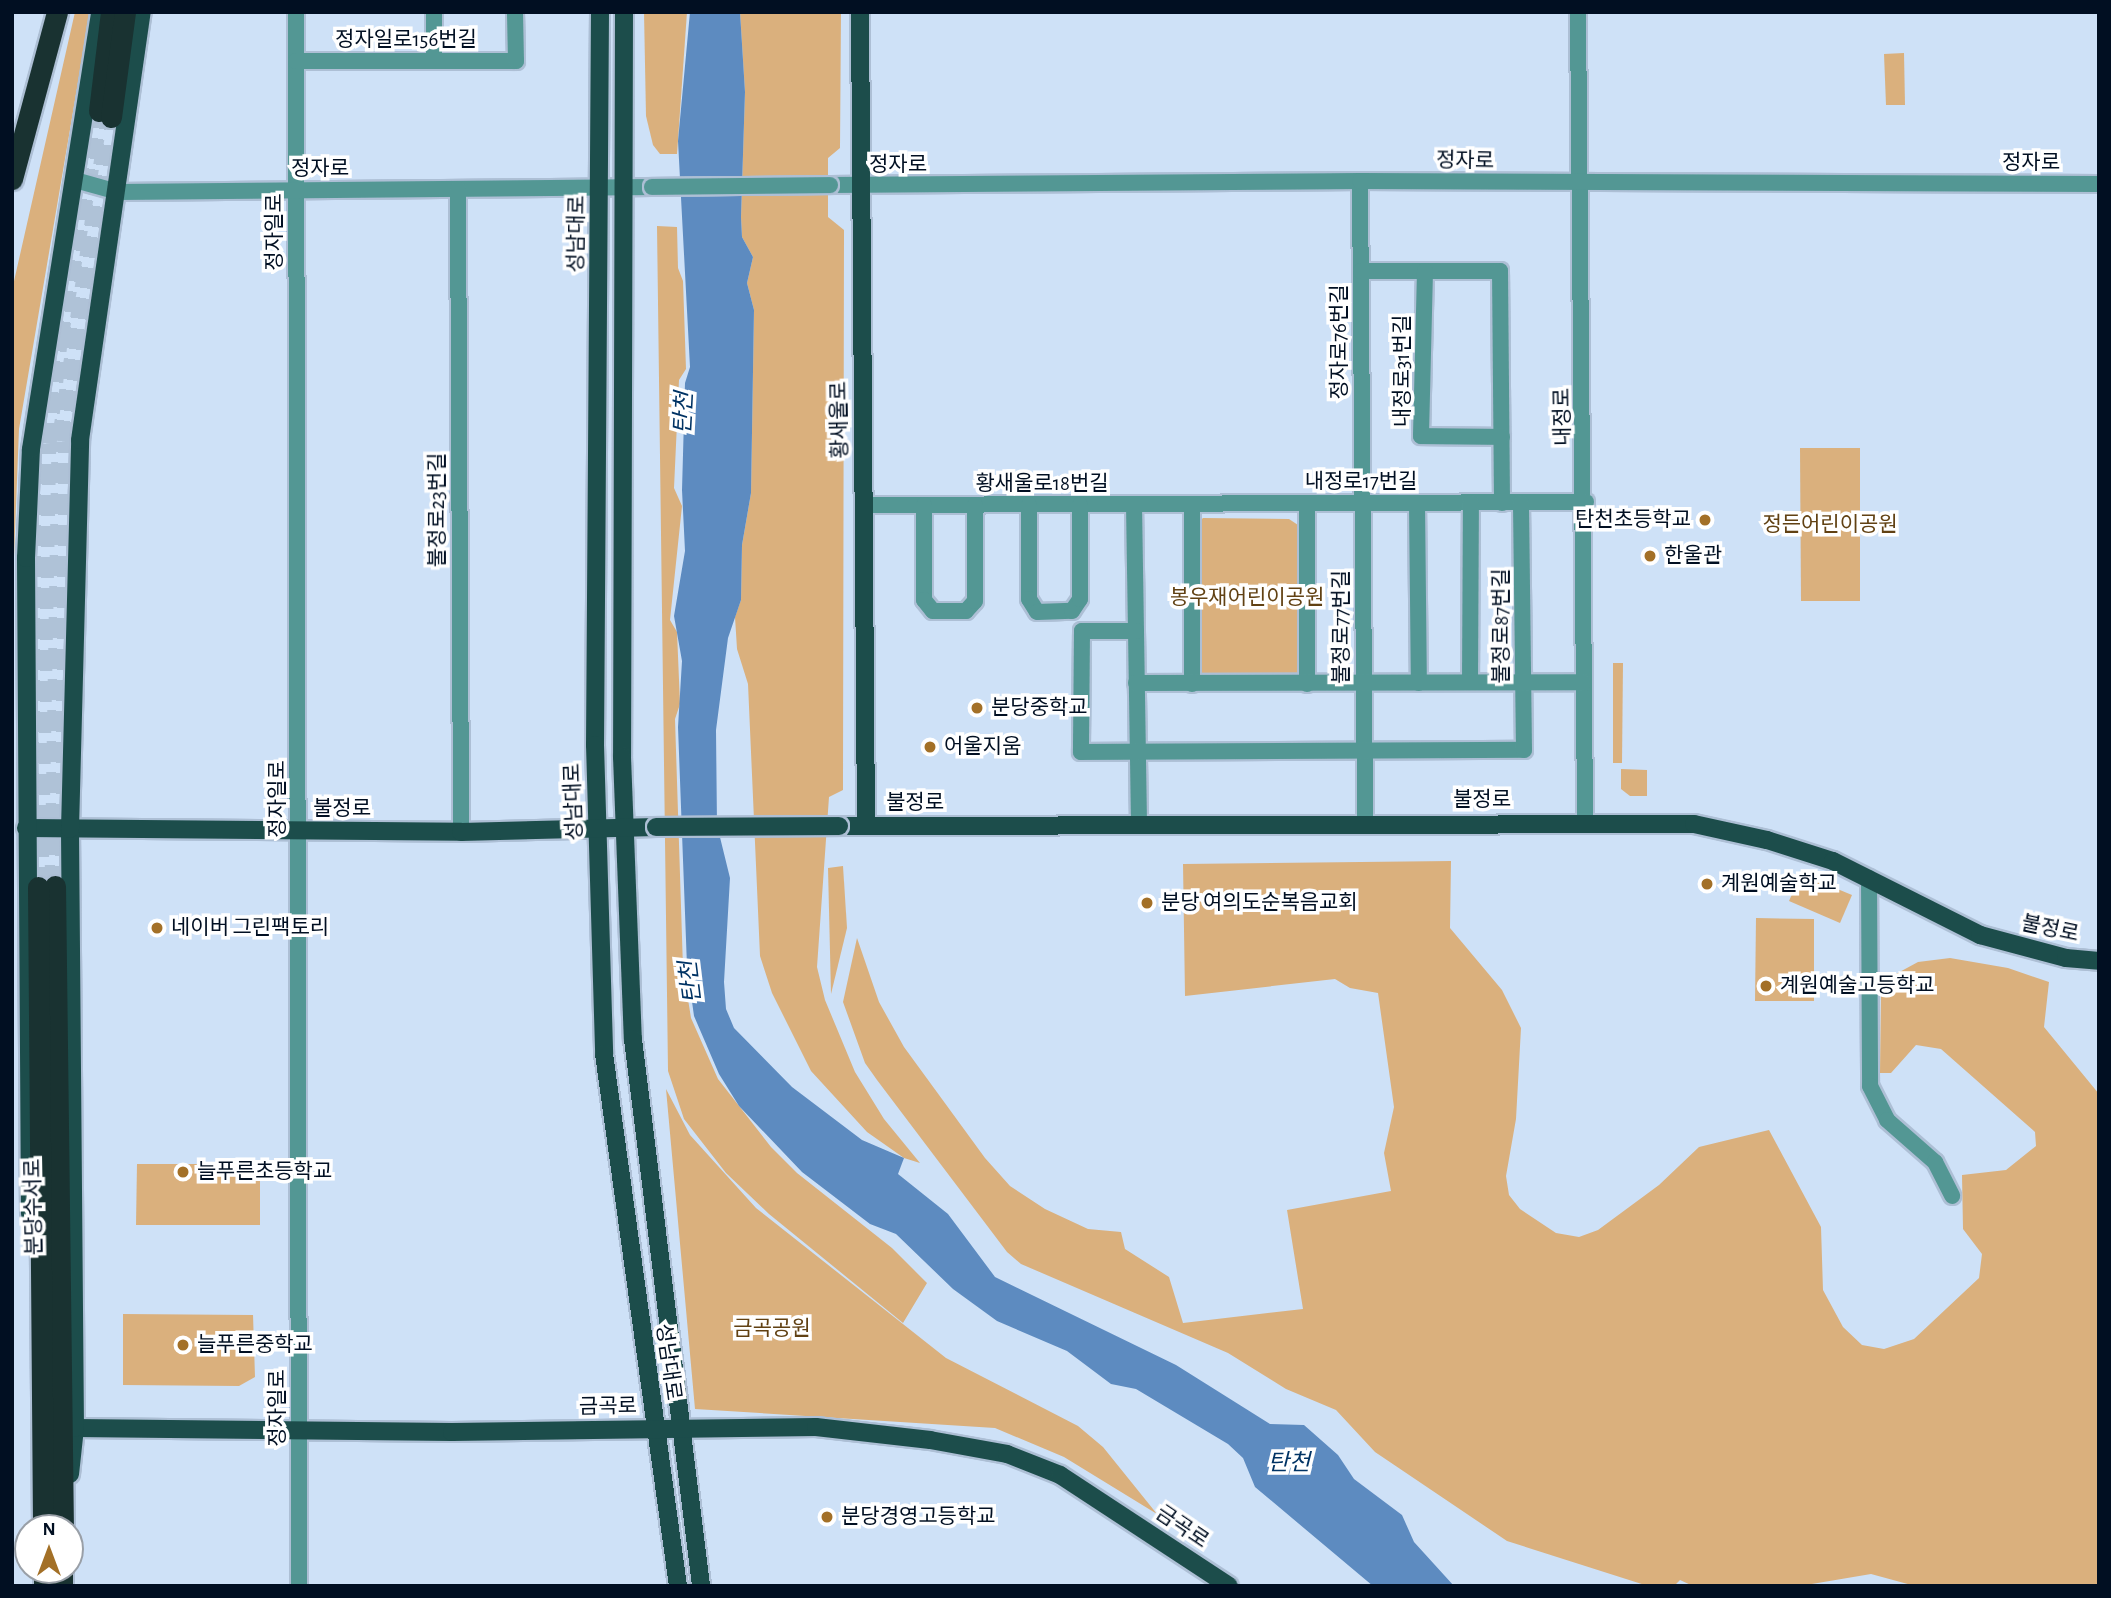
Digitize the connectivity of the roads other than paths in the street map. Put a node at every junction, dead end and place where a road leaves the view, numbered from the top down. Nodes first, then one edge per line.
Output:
1 (57, 12) edge
2 (100, 12) edge
3 (111, 12) edge
4 (125, 12) edge
5 (142, 12) edge
6 (296, 12) edge
7 (433, 12) edge
8 (515, 12) edge
9 (600, 12) edge
10 (624, 12) edge
11 (860, 12) edge
12 (1578, 12) edge
13 (296, 61) junction
14 (434, 61) junction
15 (12, 179) edge
16 (75, 180) junction
17 (1360, 181) junction
18 (1581, 184) junction
19 (2099, 184) edge
20 (859, 186) junction
21 (624, 187) junction
22 (600, 188) junction
23 (458, 189) junction
24 (296, 190) junction
25 (118, 192) junction
26 (1361, 271) junction
27 (1425, 271) junction
28 (1502, 437) junction
29 (1586, 502) junction
30 (1363, 503) junction
31 (1417, 503) junction
32 (1471, 503) junction
33 (1502, 503) junction
34 (1521, 503) junction
35 (1134, 504) junction
36 (1192, 504) junction
37 (1220, 504) joint
38 (1307, 504) junction
39 (865, 505) junction
40 (924, 505) junction
41 (975, 505) junction
42 (1029, 505) junction
43 (1080, 505) junction
44 (1136, 631) junction
45 (1470, 682) junction
46 (1523, 682) junction
47 (1583, 682) junction
48 (1136, 683) junction
49 (1364, 683) junction
50 (1419, 683) junction
51 (1192, 684) junction
52 (1307, 684) junction
53 (1137, 751) junction
54 (1364, 751) junction
55 (1586, 822) junction
56 (1365, 823) junction
57 (1139, 825) junction
58 (866, 826) junction
59 (625, 827) junction
60 (26, 828) junction
61 (598, 828) junction
62 (70, 829) junction
63 (300, 831) junction
64 (461, 832) junction
65 (1869, 878) junction
66 (47, 886) tunnel mouth
67 (2099, 961) edge
68 (1952, 1196) dead end
69 (75, 1428) junction
70 (655, 1429) junction
71 (681, 1429) junction
72 (300, 1430) junction
73 (49, 1514) edge
74 (53, 1514) edge
75 (56, 1514) edge
76 (299, 1586) edge
77 (678, 1586) edge
78 (701, 1586) edge
79 (1229, 1586) edge

1 - 15 highway
2 - 16 main road
3 - 4 highway
5 - 25 main road
6 - 13 street, 정자일로
7 - 14 street
8 - 14 street, 정자일로156번길
9 - 22 main road, 성남대로
10 - 21 main road, 성남대로
11 - 20 main road, 황새울로
12 - 18 street, 내정로
13 - 14 street, 정자일로156번길
13 - 24 street, 정자일로
16 - 25 street, 정자로
16 - 60 main road
17 - 18 street, 정자로
17 - 20 street, 정자로
17 - 26 street, 정자로76번길
18 - 19 street, 정자로
18 - 29 street, 내정로
20 - 21 street, 정자로, bridge
20 - 39 main road, 황새울로
21 - 22 street, 정자로
21 - 59 main road, 성남대로
22 - 23 street, 정자로
22 - 61 main road, 성남대로
23 - 24 street, 정자로
23 - 64 street, 불정로23번길
24 - 25 street, 정자로
24 - 63 street, 정자일로
25 - 62 main road
26 - 27 street
26 - 30 street, 정자로76번길
27 - 28 street
27 - 28 street, 내정로31번길
28 - 33 street
29 - 34 street, 내정로17번길
29 - 47 street, 내정로
30 - 31 street, 내정로17번길
30 - 38 street, 내정로17번길
30 - 49 street, 불정로77번길
31 - 32 street, 내정로17번길
31 - 50 street
32 - 33 street, 내정로17번길
32 - 45 street
33 - 34 street, 내정로17번길
34 - 46 street, 불정로87번길
35 - 36 street, 황새울로18번길
35 - 43 street, 황새울로18번길
35 - 44 street
36 - 37 street, 황새울로18번길
36 - 51 street
37 - 38 street, 내정로17번길
38 - 52 street
39 - 40 street, 황새울로18번길
39 - 58 main road, 황새울로
40 - 41 street, 황새울로18번길
40 - 41 street
41 - 42 street, 황새울로18번길
42 - 43 street, 황새울로18번길
42 - 43 street
44 - 48 street
44 - 53 street
45 - 46 street
45 - 50 street
46 - 47 street
46 - 54 street, 불정로87번길
47 - 55 street, 내정로
48 - 51 street
48 - 53 street
49 - 50 street
49 - 52 street
49 - 54 street, 불정로77번길
51 - 52 street
53 - 54 street
53 - 57 street
54 - 56 street, 불정로77번길
55 - 56 main road, 불정로
55 - 65 main road, 불정로
56 - 57 main road, 불정로
57 - 58 main road, 불정로
58 - 59 main road, 불정로, bridge
59 - 61 main road, 불정로
59 - 71 main road, 성남대로
60 - 62 main road, 불정로
60 - 73 main road
61 - 64 main road, 불정로
61 - 70 main road, 성남대로
62 - 63 main road, 불정로
62 - 69 main road
63 - 64 main road, 불정로
63 - 72 street, 정자일로
65 - 67 main road, 불정로
65 - 68 street
66 - 74 highway, 분당수서로
69 - 72 main road, 금곡로
69 - 75 main road
70 - 71 main road, 금곡로
70 - 72 main road, 금곡로
70 - 77 main road, 성남대로
71 - 78 main road, 성남대로
71 - 79 main road, 금곡로
72 - 76 street, 정자일로

